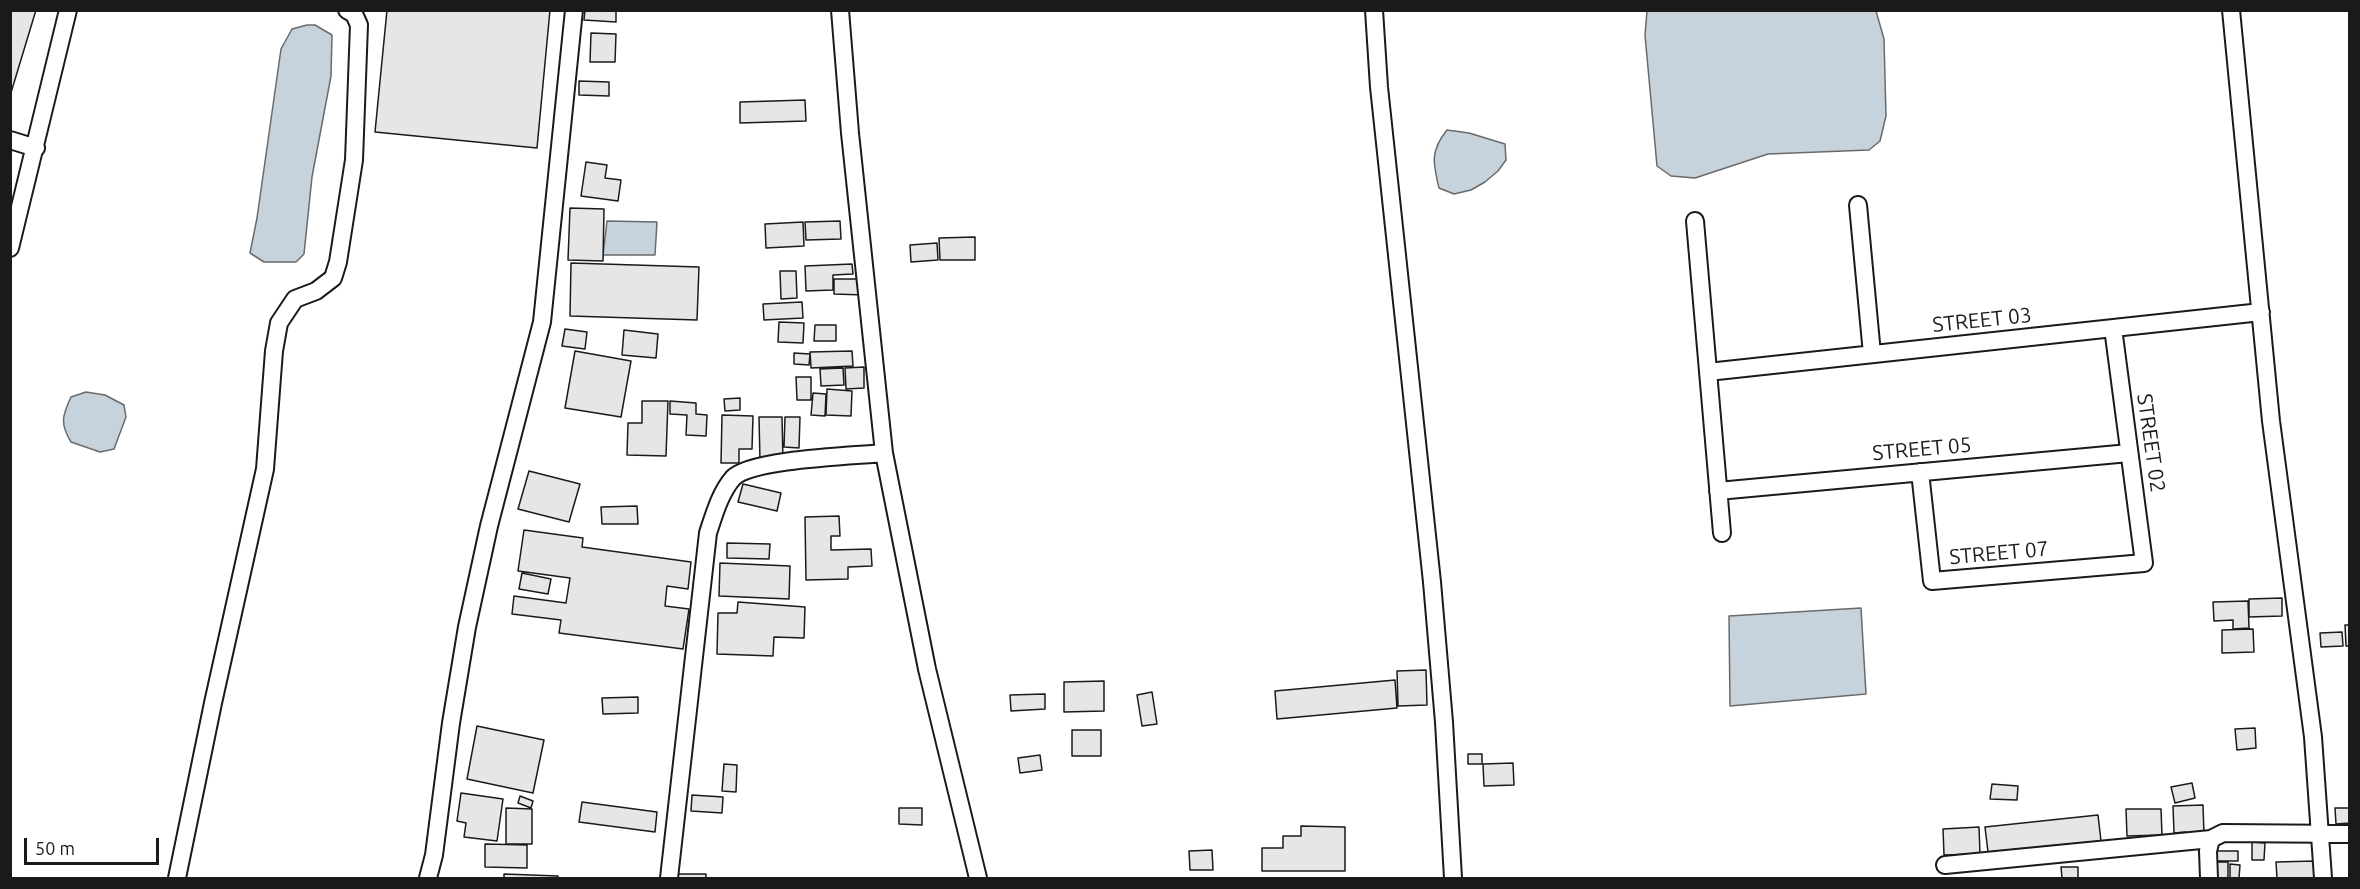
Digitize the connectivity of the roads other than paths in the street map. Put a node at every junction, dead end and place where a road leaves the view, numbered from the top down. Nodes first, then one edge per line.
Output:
1 (68, 10) edge
2 (347, 10) edge
3 (574, 10) edge
4 (840, 10) edge
5 (1374, 10) edge
6 (2231, 10) edge
7 (10, 140) edge
8 (36, 148) junction
9 (1858, 205) dead end
10 (1695, 221) dead end
11 (10, 248) edge
12 (2261, 312) junction
13 (2113, 328) junction
14 (1872, 354) junction
15 (1708, 372) junction
16 (884, 453) junction
17 (2129, 453) junction
18 (1920, 472) junction
19 (1718, 491) junction
20 (1722, 533) dead end
21 (2144, 563) joint
22 (2319, 833) junction
23 (2349, 834) edge
24 (2211, 839) junction
25 (1945, 865) dead end
26 (177, 879) edge
27 (428, 879) edge
28 (669, 879) edge
29 (978, 879) edge
30 (1453, 879) edge
31 (2209, 879) edge
32 (2323, 879) edge

1 - 8 street
2 - 26 street
3 - 27 street
4 - 16 street
5 - 30 street
6 - 12 street
7 - 8 street
8 - 11 street
9 - 14 street
10 - 15 street
12 - 13 street, STREET 03
12 - 22 street
13 - 14 street, STREET 03
13 - 17 street, STREET 02
14 - 15 street, STREET 03
15 - 19 street
16 - 28 street
16 - 29 street
17 - 18 street, STREET 05
17 - 21 street, STREET 02
18 - 19 street, STREET 05
18 - 21 street, STREET 07
19 - 20 street
22 - 23 street
22 - 24 street
22 - 32 street
24 - 25 street
24 - 31 street

